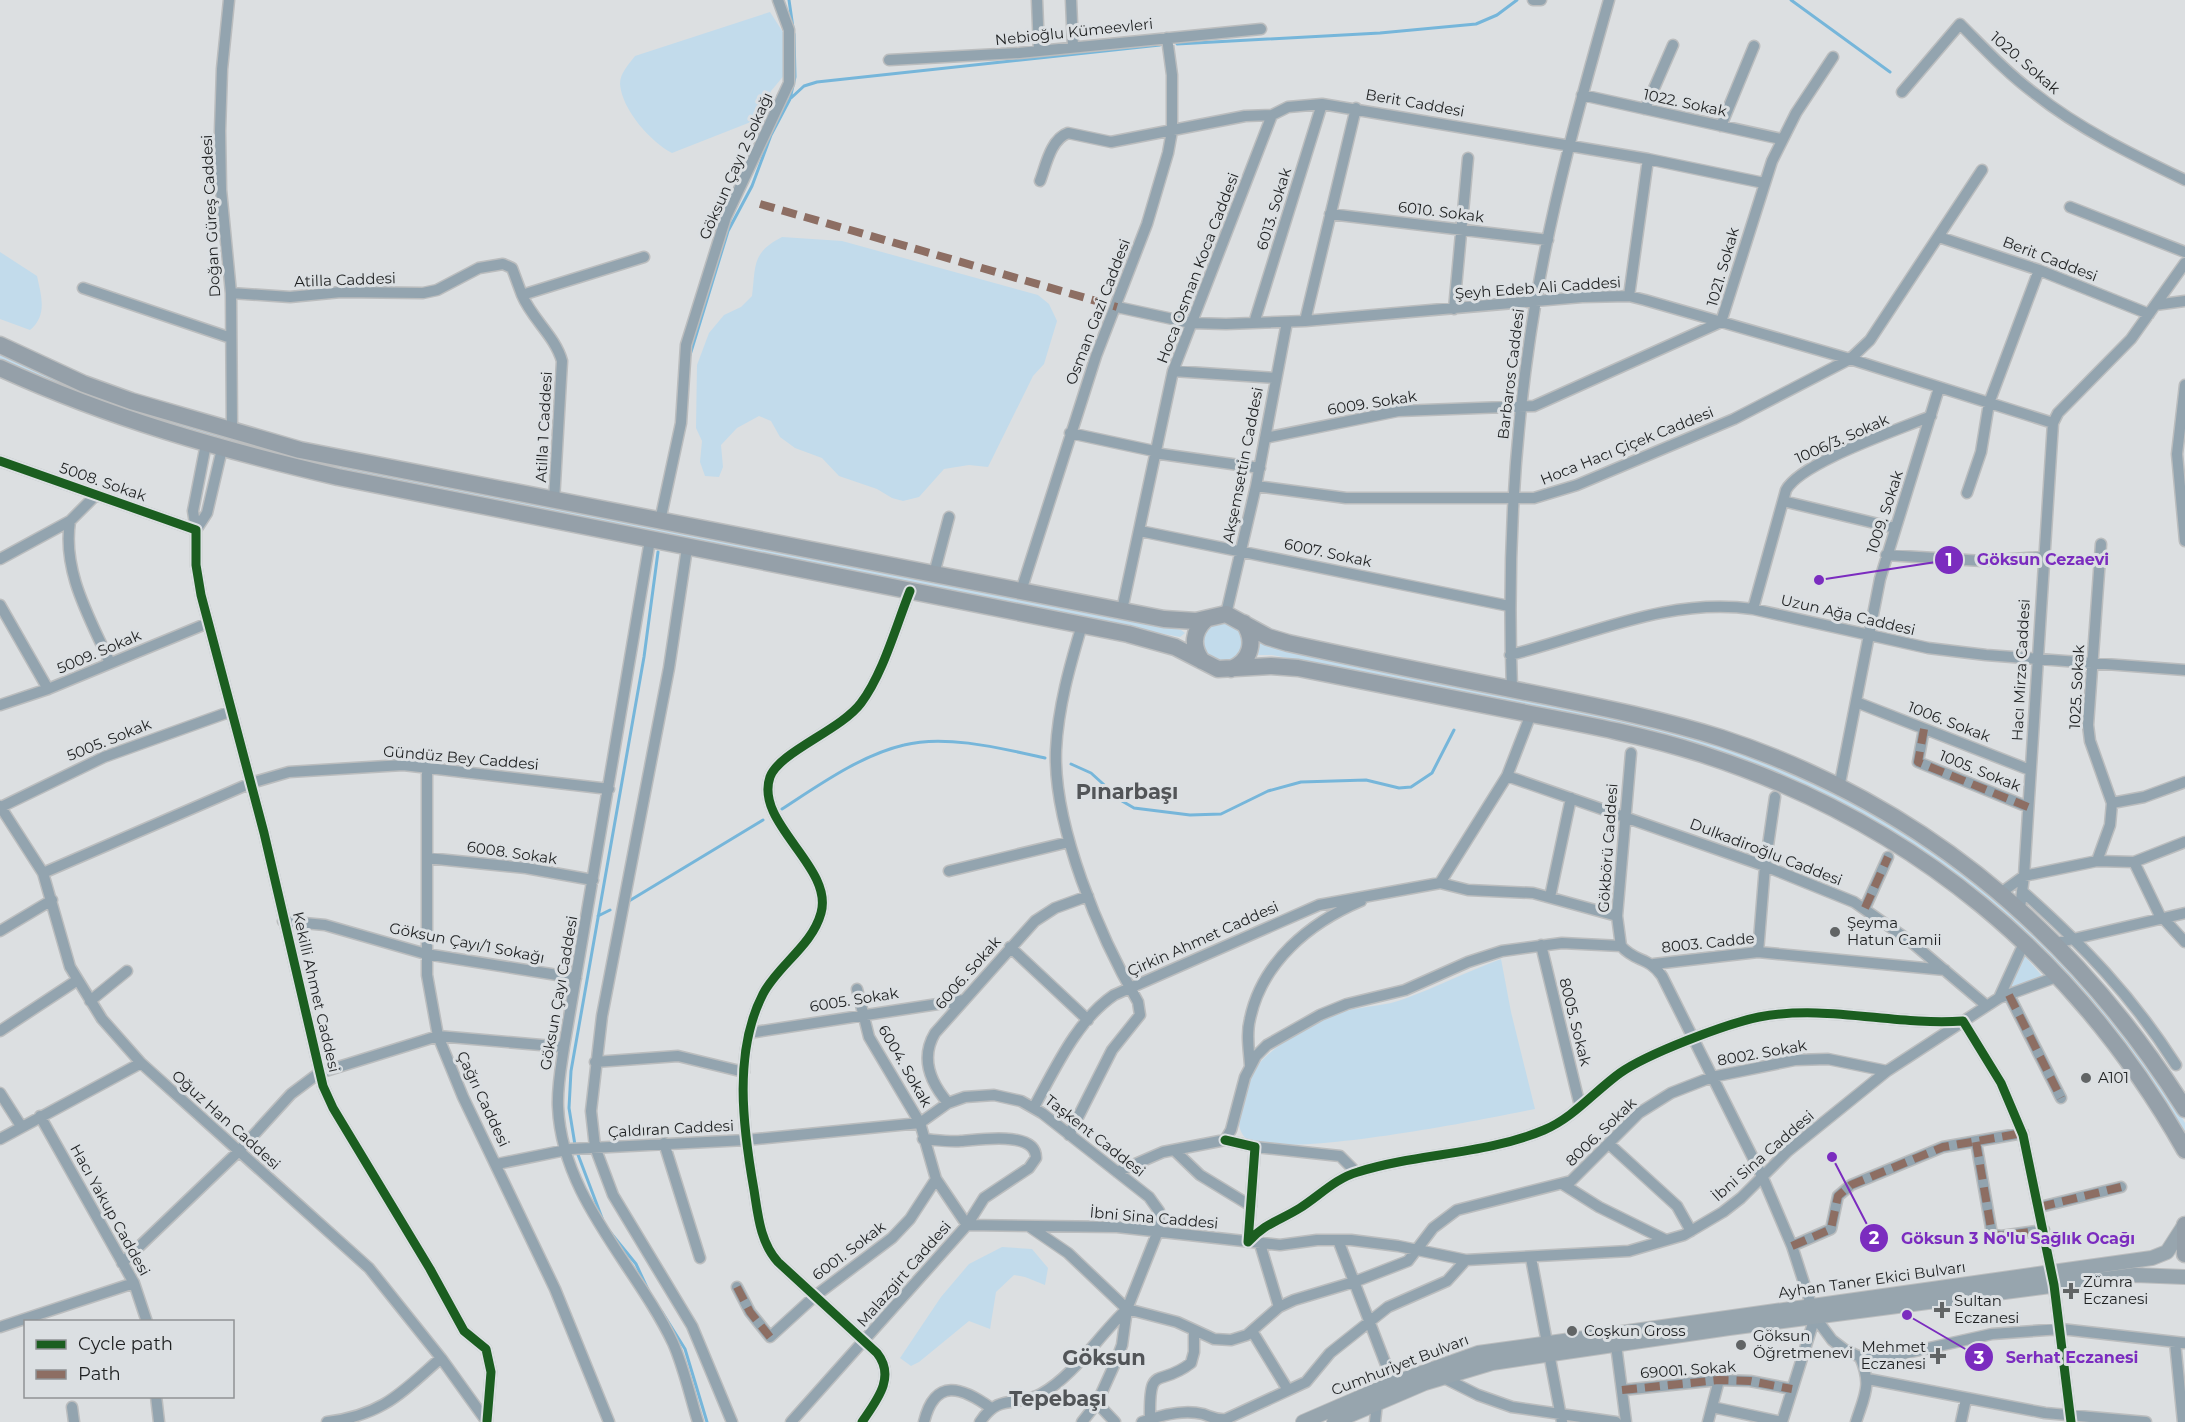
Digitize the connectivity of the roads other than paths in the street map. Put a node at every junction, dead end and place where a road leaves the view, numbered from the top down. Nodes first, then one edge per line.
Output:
1 (229, 0) edge
2 (778, 0) edge
3 (1037, 0) edge
4 (1071, 0) edge
5 (1533, 0) edge
6 (1541, 0) edge
7 (1609, 0) edge
8 (1261, 29) dead end
9 (1167, 38) junction
10 (1673, 45) dead end
11 (1754, 46) dead end
12 (1073, 47) junction
13 (1039, 51) junction
14 (1833, 57) dead end
15 (889, 60) dead end
16 (1902, 92) dead end
17 (1582, 95) junction
18 (1322, 104) junction
19 (1356, 108) junction
20 (1645, 109) junction
21 (1272, 115) junction
22 (1721, 126) junction
23 (1172, 131) junction
24 (1781, 139) junction
25 (1570, 147) junction
26 (1468, 158) dead end
27 (1648, 159) junction
28 (1982, 170) dead end
29 (2185, 180) edge
30 (1040, 181) dead end
31 (1764, 183) junction
32 (2070, 207) dead end
33 (1330, 214) junction
34 (1461, 230) junction
35 (1939, 237) junction
36 (1548, 240) junction
37 (2185, 252) edge
38 (644, 257) dead end
39 (2185, 263) edge
40 (2039, 270) junction
41 (82, 288) dead end
42 (231, 293) junction
43 (522, 295) junction
44 (1629, 296) junction
45 (2185, 301) edge
46 (1535, 302) junction
47 (1117, 307) junction
48 (1454, 309) junction
49 (2152, 309) junction
50 (1305, 321) junction
51 (1191, 322) junction
52 (1287, 322) junction
53 (1721, 322) junction
54 (1254, 323) junction
55 (231, 338) junction
56 (0, 345) edge
57 (1850, 359) junction
58 (0, 368) edge
59 (1173, 371) junction
60 (1276, 378) junction
61 (2185, 385) edge
62 (1939, 388) junction
63 (1989, 403) junction
64 (1521, 408) junction
65 (1931, 416) junction
66 (2053, 423) junction
67 (232, 431) junction
68 (1070, 433) junction
69 (1265, 438) junction
70 (214, 447) junction
71 (1154, 452) junction
72 (0, 461) edge
73 (1260, 468) junction
74 (1256, 486) junction
75 (1966, 493) dead end
76 (95, 496) junction
77 (1513, 500) junction
78 (554, 501) junction
79 (1783, 501) junction
80 (949, 517) dead end
81 (70, 521) junction
82 (660, 521) junction
83 (1895, 528) junction
84 (196, 530) junction
85 (1140, 531) junction
86 (650, 540) junction
87 (2185, 540) edge
88 (2101, 544) dead end
89 (687, 548) junction
90 (1242, 551) junction
91 (1886, 555) junction
92 (2043, 557) junction
93 (0, 559) edge
94 (934, 574) junction
95 (910, 591) junction
96 (1021, 591) junction
97 (0, 605) edge
98 (1509, 606) junction
99 (1753, 609) junction
100 (1122, 610) junction
101 (1226, 614) junction
102 (1206, 619) junction
103 (208, 622) junction
104 (1244, 623) junction
105 (1082, 625) junction
106 (1869, 637) junction
107 (1510, 655) junction
108 (2037, 659) junction
109 (1202, 661) junction
110 (2092, 662) junction
111 (110, 663) junction
112 (1230, 669) junction
113 (2185, 670) edge
114 (48, 689) junction
115 (1512, 689) junction
116 (1856, 702) junction
117 (0, 705) edge
118 (232, 711) junction
119 (1532, 714) junction
120 (1924, 729) junction
121 (1631, 753) dead end
122 (427, 767) junction
123 (2030, 770) junction
124 (1507, 776) junction
125 (2185, 782) edge
126 (251, 783) junction
127 (609, 789) junction
128 (1839, 789) junction
129 (1775, 797) dead end
130 (1571, 798) junction
131 (2112, 803) junction
132 (0, 806) edge
133 (2028, 807) junction
134 (1625, 816) junction
135 (1069, 842) junction
136 (2185, 842) edge
137 (1888, 857) dead end
138 (427, 858) junction
139 (2097, 861) junction
140 (2134, 862) junction
141 (1765, 866) junction
142 (949, 871) dead end
143 (43, 873) junction
144 (2024, 876) junction
145 (593, 880) junction
146 (1440, 882) junction
147 (2002, 892) junction
148 (1088, 896) junction
149 (1375, 896) junction
150 (1550, 897) junction
151 (2021, 899) junction
152 (52, 900) junction
153 (1865, 908) junction
154 (2185, 913) edge
155 (1617, 916) junction
156 (2162, 918) junction
157 (283, 921) junction
158 (0, 931) edge
159 (2075, 939) junction
160 (2025, 941) junction
161 (2185, 942) edge
162 (2056, 943) junction
163 (1541, 945) junction
164 (1621, 946) junction
165 (1010, 947) junction
166 (1758, 952) junction
167 (426, 954) junction
168 (1653, 964) junction
169 (1945, 970) junction
170 (127, 971) dead end
171 (2059, 976) junction
172 (576, 978) junction
173 (76, 981) junction
174 (1130, 988) junction
175 (857, 989) dead end
176 (2004, 997) junction
177 (964, 1000) junction
178 (90, 1001) junction
179 (1987, 1006) junction
180 (861, 1014) junction
181 (1088, 1020) junction
182 (1963, 1021) junction
183 (0, 1031) edge
184 (749, 1033) junction
185 (438, 1036) junction
186 (1694, 1039) junction
187 (564, 1047) junction
188 (595, 1062) junction
189 (141, 1063) junction
190 (1250, 1065) junction
191 (2180, 1065) edge
192 (2158, 1066) junction
193 (1887, 1071) junction
194 (744, 1072) junction
195 (319, 1073) junction
196 (1712, 1077) junction
197 (0, 1093) edge
198 (2061, 1098) dead end
199 (948, 1103) junction
200 (1580, 1106) junction
201 (1034, 1107) junction
202 (2185, 1109) edge
203 (40, 1116) junction
204 (920, 1123) junction
205 (21, 1126) junction
206 (2023, 1133) junction
207 (1070, 1135) junction
208 (923, 1138) junction
209 (0, 1139) edge
210 (747, 1140) junction
211 (1225, 1140) junction
212 (1976, 1142) junction
213 (664, 1143) junction
214 (1610, 1144) junction
215 (591, 1147) junction
216 (1255, 1147) junction
217 (569, 1149) junction
218 (1174, 1150) junction
219 (2185, 1150) edge
220 (238, 1152) junction
221 (497, 1164) junction
222 (1117, 1172) junction
223 (1356, 1172) junction
224 (1763, 1178) junction
225 (936, 1179) junction
226 (1564, 1185) junction
227 (2121, 1187) dead end
228 (1251, 1206) junction
229 (2040, 1207) junction
230 (2185, 1224) edge
231 (967, 1225) junction
232 (1030, 1227) junction
233 (2044, 1230) junction
234 (1158, 1231) junction
235 (1691, 1231) junction
236 (1338, 1240) junction
237 (1666, 1240) junction
238 (1248, 1242) junction
239 (1260, 1244) junction
240 (1792, 1246) junction
241 (1417, 1250) junction
242 (2185, 1254) edge
243 (700, 1258) dead end
244 (1532, 1258) junction
245 (1466, 1260) junction
246 (122, 1263) junction
247 (2185, 1277) edge
248 (2053, 1279) junction
249 (1354, 1282) junction
250 (134, 1283) junction
251 (737, 1287) dead end
252 (815, 1296) junction
253 (1279, 1307) junction
254 (1127, 1309) junction
255 (1813, 1311) junction
256 (146, 1320) edge
257 (1369, 1322) junction
258 (0, 1327) edge
259 (2061, 1329) junction
260 (1194, 1330) junction
261 (1252, 1331) junction
262 (865, 1341) junction
263 (2180, 1342) edge
264 (1616, 1345) junction
265 (1549, 1348) junction
266 (1860, 1357) junction
267 (441, 1358) junction
268 (1442, 1377) junction
269 (1868, 1379) junction
270 (1719, 1380) junction
271 (1393, 1383) junction
272 (1792, 1389) junction
273 (1288, 1390) junction
274 (1622, 1390) junction
275 (156, 1398) edge
276 (1966, 1399) junction
277 (1097, 1403) junction
278 (1377, 1403) junction
279 (72, 1407) dead end
280 (1712, 1407) junction
281 (991, 1408) junction
282 (1561, 1418) edge
283 (2071, 1419) edge
284 (1146, 1420) edge
285 (74, 1422) edge
286 (159, 1422) edge
287 (327, 1422) edge
288 (487, 1422) edge
289 (609, 1422) edge
290 (698, 1422) edge
291 (732, 1422) edge
292 (791, 1422) edge
293 (862, 1422) edge
294 (924, 1422) edge
295 (980, 1422) edge
296 (1082, 1422) edge
297 (1115, 1422) edge
298 (1303, 1422) edge
299 (1334, 1422) edge
300 (1375, 1422) edge
301 (1614, 1422) edge
302 (1626, 1422) edge
303 (1708, 1422) edge
304 (1782, 1422) edge
305 (1856, 1422) edge
306 (1961, 1422) edge
307 (2146, 1422) edge
308 (2183, 1422) edge

1 - 42 street, Doğan Güreş Caddesi
2 - 82 street, Göksun Çayı 2 Sokağı
3 - 13 street
4 - 12 street
5 - 6 street
7 - 17 street, Barbaros Caddesi
8 - 9 street, Nebioğlu Kümeevleri
9 - 12 street, Nebioğlu Kümeevleri
9 - 23 street, Osman Gazi Caddesi
10 - 20 street
11 - 22 street
12 - 13 street, Nebioğlu Kümeevleri
13 - 15 street, Nebioğlu Kümeevleri
14 - 24 street, 1021. Sokak
16 - 29 street, 1020. Sokak
17 - 20 street, 1022. Sokak
17 - 25 street, Barbaros Caddesi
18 - 19 street, Berit Caddesi
18 - 21 street, Berit Caddesi
18 - 54 street, 6013. Sokak
19 - 25 street, Berit Caddesi
19 - 33 street
20 - 22 street, 1022. Sokak
21 - 23 street, Berit Caddesi
21 - 51 street, Hoca Osman Koca Caddesi
22 - 24 street, 1022. Sokak
23 - 30 street, Berit Caddesi
23 - 47 street, Osman Gazi Caddesi
24 - 31 street, 1021. Sokak
25 - 27 street, Berit Caddesi
25 - 36 street, Barbaros Caddesi
26 - 34 street
27 - 31 street, Berit Caddesi
27 - 44 street
28 - 35 street, Hoca Hacı Çiçek Caddesi
31 - 53 street, 1021. Sokak
32 - 37 street
33 - 34 street, 6010. Sokak
33 - 50 street
34 - 36 street, 6010. Sokak
34 - 48 street
35 - 40 street, Berit Caddesi
35 - 57 street, Hoca Hacı Çiçek Caddesi
36 - 46 street, Barbaros Caddesi
38 - 43 street
39 - 49 street
40 - 49 street, Berit Caddesi
40 - 63 street
41 - 55 street
42 - 43 street, Atilla Caddesi
42 - 55 street, Doğan Güreş Caddesi
43 - 78 street, Atilla 1 Caddesi
44 - 46 street, Şeyh Edeb Ali Caddesi
44 - 53 street, Şeyh Edeb Ali Caddesi
45 - 49 street
46 - 48 street, Şeyh Edeb Ali Caddesi
46 - 64 street, Barbaros Caddesi
47 - 51 street, Şeyh Edeb Ali Caddesi
47 - 68 street, Osman Gazi Caddesi
48 - 50 street, Şeyh Edeb Ali Caddesi
49 - 66 street
50 - 52 street, Şeyh Edeb Ali Caddesi
51 - 54 street, Şeyh Edeb Ali Caddesi
51 - 59 street, Hoca Osman Koca Caddesi
52 - 54 street, Şeyh Edeb Ali Caddesi
52 - 60 street, Akşemsettin Caddesi
53 - 57 street, Şeyh Edeb Ali Caddesi
53 - 64 street, 1021. Sokak
55 - 67 street, Doğan Güreş Caddesi
56 - 67 highway
57 - 62 street, Şeyh Edeb Ali Caddesi
57 - 77 street, Hoca Hacı Çiçek Caddesi
58 - 70 highway
59 - 60 street
59 - 71 street, Hoca Osman Koca Caddesi
60 - 69 street, Akşemsettin Caddesi
61 - 87 street
62 - 63 street, Şeyh Edeb Ali Caddesi
62 - 65 street, 1009. Sokak
63 - 66 street, Şeyh Edeb Ali Caddesi
63 - 75 street
64 - 69 street, 6009. Sokak
64 - 77 street, Barbaros Caddesi
65 - 79 street, 1006/3. Sokak
65 - 83 street, 1009. Sokak
66 - 92 street, Hacı Mirza Caddesi
67 - 78 highway
68 - 71 street
68 - 96 street, Osman Gazi Caddesi
69 - 73 street, Akşemsettin Caddesi
70 - 84 street, Kekilli Ahmet Caddesi
70 - 84 street, Kekilli Ahmet Caddesi
70 - 86 highway
71 - 73 street
71 - 85 street, Hoca Osman Koca Caddesi
72 - 76 street, 5008. Sokak
73 - 74 street, Akşemsettin Caddesi
74 - 77 street, Hoca Hacı Çiçek Caddesi
74 - 90 street, Akşemsettin Caddesi
76 - 81 street
76 - 84 street, 5008. Sokak
77 - 98 street, Barbaros Caddesi
78 - 82 highway
79 - 83 street
79 - 99 street, 1006/3. Sokak
80 - 94 street
81 - 93 street
81 - 111 street
82 - 94 highway
83 - 91 street, 1009. Sokak
84 - 103 street, Kekilli Ahmet Caddesi
85 - 90 street, 6007. Sokak
85 - 100 street, Hoca Osman Koca Caddesi
86 - 89 highway
86 - 127 street, Göksun Çayı Caddesi
88 - 110 street, 1025. Sokak
89 - 95 highway
89 - 188 street
90 - 98 street, 6007. Sokak
90 - 101 street, Akşemsettin Caddesi
91 - 92 street
91 - 106 street, 1009. Sokak
92 - 108 street, Hacı Mirza Caddesi
94 - 96 highway
95 - 105 highway
95 - 184 street
96 - 100 highway
97 - 114 street
98 - 107 street, Barbaros Caddesi
99 - 106 street, Uzun Ağa Caddesi
99 - 107 street, Uzun Ağa Caddesi
100 - 102 highway
101 - 102 highway
101 - 104 highway
102 - 109 highway
103 - 111 street, 5009. Sokak
103 - 118 street, Kekilli Ahmet Caddesi
104 - 112 highway
104 - 115 highway
105 - 109 highway
105 - 135 street
106 - 108 street, Uzun Ağa Caddesi
106 - 116 street, 1009. Sokak
107 - 115 street, Barbaros Caddesi
108 - 110 street, Uzun Ağa Caddesi
108 - 123 street, Hacı Mirza Caddesi
109 - 112 highway
110 - 113 street, Uzun Ağa Caddesi
110 - 131 street, 1025. Sokak
111 - 114 street, 5009. Sokak
112 - 119 highway
114 - 117 street, 5009. Sokak
115 - 128 highway
116 - 120 street, 1006. Sokak
116 - 128 street, 1009. Sokak
118 - 126 street, Kekilli Ahmet Caddesi
118 - 132 street, 5005. Sokak
119 - 124 street
119 - 160 highway
120 - 123 street, 1006. Sokak
120 - 133 street, 1005. Sokak
121 - 134 street, Gökbörü Caddesi
122 - 126 street, Gündüz Bey Caddesi
122 - 127 street, Gündüz Bey Caddesi
122 - 138 street, Çağrı Caddesi
123 - 133 street, Hacı Mirza Caddesi
124 - 130 street, Dulkadiroğlu Caddesi
124 - 146 street
125 - 131 street
126 - 143 street, Gündüz Bey Caddesi
126 - 157 street, Kekilli Ahmet Caddesi
127 - 145 street, Göksun Çayı Caddesi
128 - 147 highway
129 - 141 street
130 - 134 street, Dulkadiroğlu Caddesi
130 - 150 street
131 - 139 street, 1025. Sokak
132 - 143 street, Oğuz Han Caddesi
133 - 144 street, Hacı Mirza Caddesi
134 - 141 street, Dulkadiroğlu Caddesi
134 - 155 street, Gökbörü Caddesi
135 - 142 street
135 - 148 street
136 - 140 street
137 - 153 street
138 - 145 street, 6008. Sokak
138 - 167 street, Çağrı Caddesi
139 - 140 street
139 - 144 street
140 - 156 street
141 - 153 street, Dulkadiroğlu Caddesi
141 - 166 street
143 - 152 street, Oğuz Han Caddesi
144 - 147 street
144 - 151 street, Hacı Mirza Caddesi
145 - 172 street, Göksun Çayı Caddesi
146 - 149 street, Çirkin Ahmet Caddesi
146 - 150 street
147 - 151 highway
148 - 165 street, 6006. Sokak
148 - 174 street
149 - 174 street, Çirkin Ahmet Caddesi
149 - 190 street
150 - 155 street
151 - 159 street
151 - 162 highway
152 - 158 street
152 - 173 street, Oğuz Han Caddesi
153 - 169 street, Dulkadiroğlu Caddesi
154 - 156 street
155 - 164 street, Gökbörü Caddesi
156 - 159 street
156 - 161 street
157 - 167 street, Göksun Çayı/1 Sokağı
157 - 195 street, Kekilli Ahmet Caddesi
159 - 162 street
159 - 191 street
160 - 171 highway
160 - 176 street
162 - 192 highway
163 - 164 street
163 - 190 street
163 - 200 street, 8005. Sokak
164 - 168 street
165 - 177 street, 6006. Sokak
165 - 181 street
166 - 168 street, 8003. Cadde
166 - 169 street, 8003. Cadde
167 - 172 street, Göksun Çayı/1 Sokağı
167 - 185 street, Çağrı Caddesi
168 - 186 street
169 - 179 street, Dulkadiroğlu Caddesi
170 - 178 street
171 - 176 street, İbni Sina Caddesi
171 - 219 highway
172 - 187 street, Göksun Çayı Caddesi
173 - 178 street, Oğuz Han Caddesi
173 - 183 street
174 - 181 street, Çirkin Ahmet Caddesi
174 - 207 street
175 - 180 street, 6004. Sokak
176 - 179 street, İbni Sina Caddesi
176 - 198 street
177 - 180 street, 6005. Sokak
177 - 199 street, 6006. Sokak
178 - 189 street, Oğuz Han Caddesi
179 - 182 street, İbni Sina Caddesi
180 - 184 street, 6005. Sokak
180 - 204 street, 6004. Sokak
181 - 201 street, Çirkin Ahmet Caddesi
182 - 186 street
182 - 193 street, İbni Sina Caddesi
182 - 206 street
184 - 194 street
185 - 187 street
185 - 195 street
185 - 221 street, Çağrı Caddesi
186 - 196 street
186 - 200 street
187 - 217 street, Göksun Çayı Caddesi
188 - 194 street
188 - 215 street
189 - 203 street
189 - 220 street, Oğuz Han Caddesi
190 - 211 street
191 - 192 street
192 - 202 highway
193 - 196 street, 8002. Sokak
193 - 224 street, İbni Sina Caddesi
194 - 210 street
195 - 220 street
195 - 288 street, Kekilli Ahmet Caddesi
196 - 214 street, 8006. Sokak
196 - 224 street
197 - 205 street
199 - 201 street, Taşkent Caddesi
199 - 204 street, Taşkent Caddesi
200 - 223 street
201 - 207 street, Taşkent Caddesi
203 - 205 street
203 - 246 street, Hacı Yakup Caddesi
204 - 208 street, 6004. Sokak
204 - 210 street, Çaldıran Caddesi
205 - 209 street
206 - 212 street
206 - 229 street
207 - 222 street, Taşkent Caddesi
208 - 225 street, 6004. Sokak
208 - 231 street, Malazgirt Caddesi
210 - 213 street, Çaldıran Caddesi
210 - 252 street
211 - 216 street
211 - 218 street
212 - 233 street
212 - 240 street
213 - 215 street, Çaldıran Caddesi
213 - 243 street
214 - 226 street, 8006. Sokak
214 - 235 street
215 - 217 street, Çaldıran Caddesi
215 - 291 street
216 - 223 street
216 - 228 street
217 - 221 street, Çaldıran Caddesi
217 - 290 street, Göksun Çayı Caddesi
218 - 222 street
218 - 228 street
220 - 246 street
220 - 267 street, Oğuz Han Caddesi
221 - 289 street, Çağrı Caddesi
222 - 234 street, Taşkent Caddesi
223 - 238 street
224 - 235 street, İbni Sina Caddesi
224 - 240 street
225 - 231 street, 6004. Sokak
225 - 252 street, 6001. Sokak
226 - 237 street
226 - 241 street, 8006. Sokak
227 - 229 street
228 - 238 street
229 - 233 street
230 - 242 highway
230 - 248 main road, Ayhan Taner Ekici Bulvarı
231 - 232 street, İbni Sina Caddesi
231 - 262 street, Malazgirt Caddesi
232 - 234 street, İbni Sina Caddesi
232 - 254 street
233 - 248 street
234 - 238 street, İbni Sina Caddesi
234 - 254 street
235 - 237 street, İbni Sina Caddesi
236 - 239 street, İbni Sina Caddesi
236 - 241 street, İbni Sina Caddesi
236 - 249 street
237 - 244 street, İbni Sina Caddesi
238 - 239 street, İbni Sina Caddesi
239 - 253 street
240 - 255 street
241 - 245 street, İbni Sina Caddesi
241 - 249 street, 8006. Sokak
244 - 245 street, İbni Sina Caddesi
244 - 265 street
245 - 257 street
246 - 250 street, Hacı Yakup Caddesi
247 - 248 main road, Ayhan Taner Ekici Bulvarı
248 - 255 main road, Ayhan Taner Ekici Bulvarı
248 - 259 street
249 - 253 street, 8006. Sokak
249 - 257 street
250 - 256 street, Hacı Yakup Caddesi
250 - 258 street
251 - 252 street, 6001. Sokak
252 - 262 street
253 - 261 street
254 - 260 street
254 - 277 street
254 - 281 street
255 - 264 main road, Ayhan Taner Ekici Bulvarı
255 - 265 main road, Ayhan Taner Ekici Bulvarı
255 - 266 street
255 - 272 street
257 - 271 street
257 - 273 street
259 - 263 street
259 - 266 street
259 - 283 street
260 - 261 street
260 - 284 street
261 - 273 street
262 - 292 street, Malazgirt Caddesi
262 - 293 street
263 - 308 street
264 - 265 main road, Ayhan Taner Ekici Bulvarı
264 - 274 street
265 - 268 main road, Cumhuriyet Bulvarı
265 - 271 main road, Cumhuriyet Bulvarı
265 - 282 street
266 - 269 street
267 - 287 street
267 - 288 street, Oğuz Han Caddesi
268 - 278 main road, Cumhuriyet Bulvarı
268 - 282 street
269 - 276 street
269 - 305 street
270 - 272 street, 69001. Sokak
270 - 274 street, 69001. Sokak
270 - 280 street
271 - 298 main road, Cumhuriyet Bulvarı
272 - 304 street
273 - 284 street
274 - 302 street
275 - 286 street
276 - 283 street
276 - 306 street
277 - 296 street
277 - 297 street
278 - 299 main road, Cumhuriyet Bulvarı
278 - 300 street
279 - 285 street
280 - 303 street
280 - 304 street
281 - 294 street
281 - 295 street
282 - 301 street
283 - 307 street

